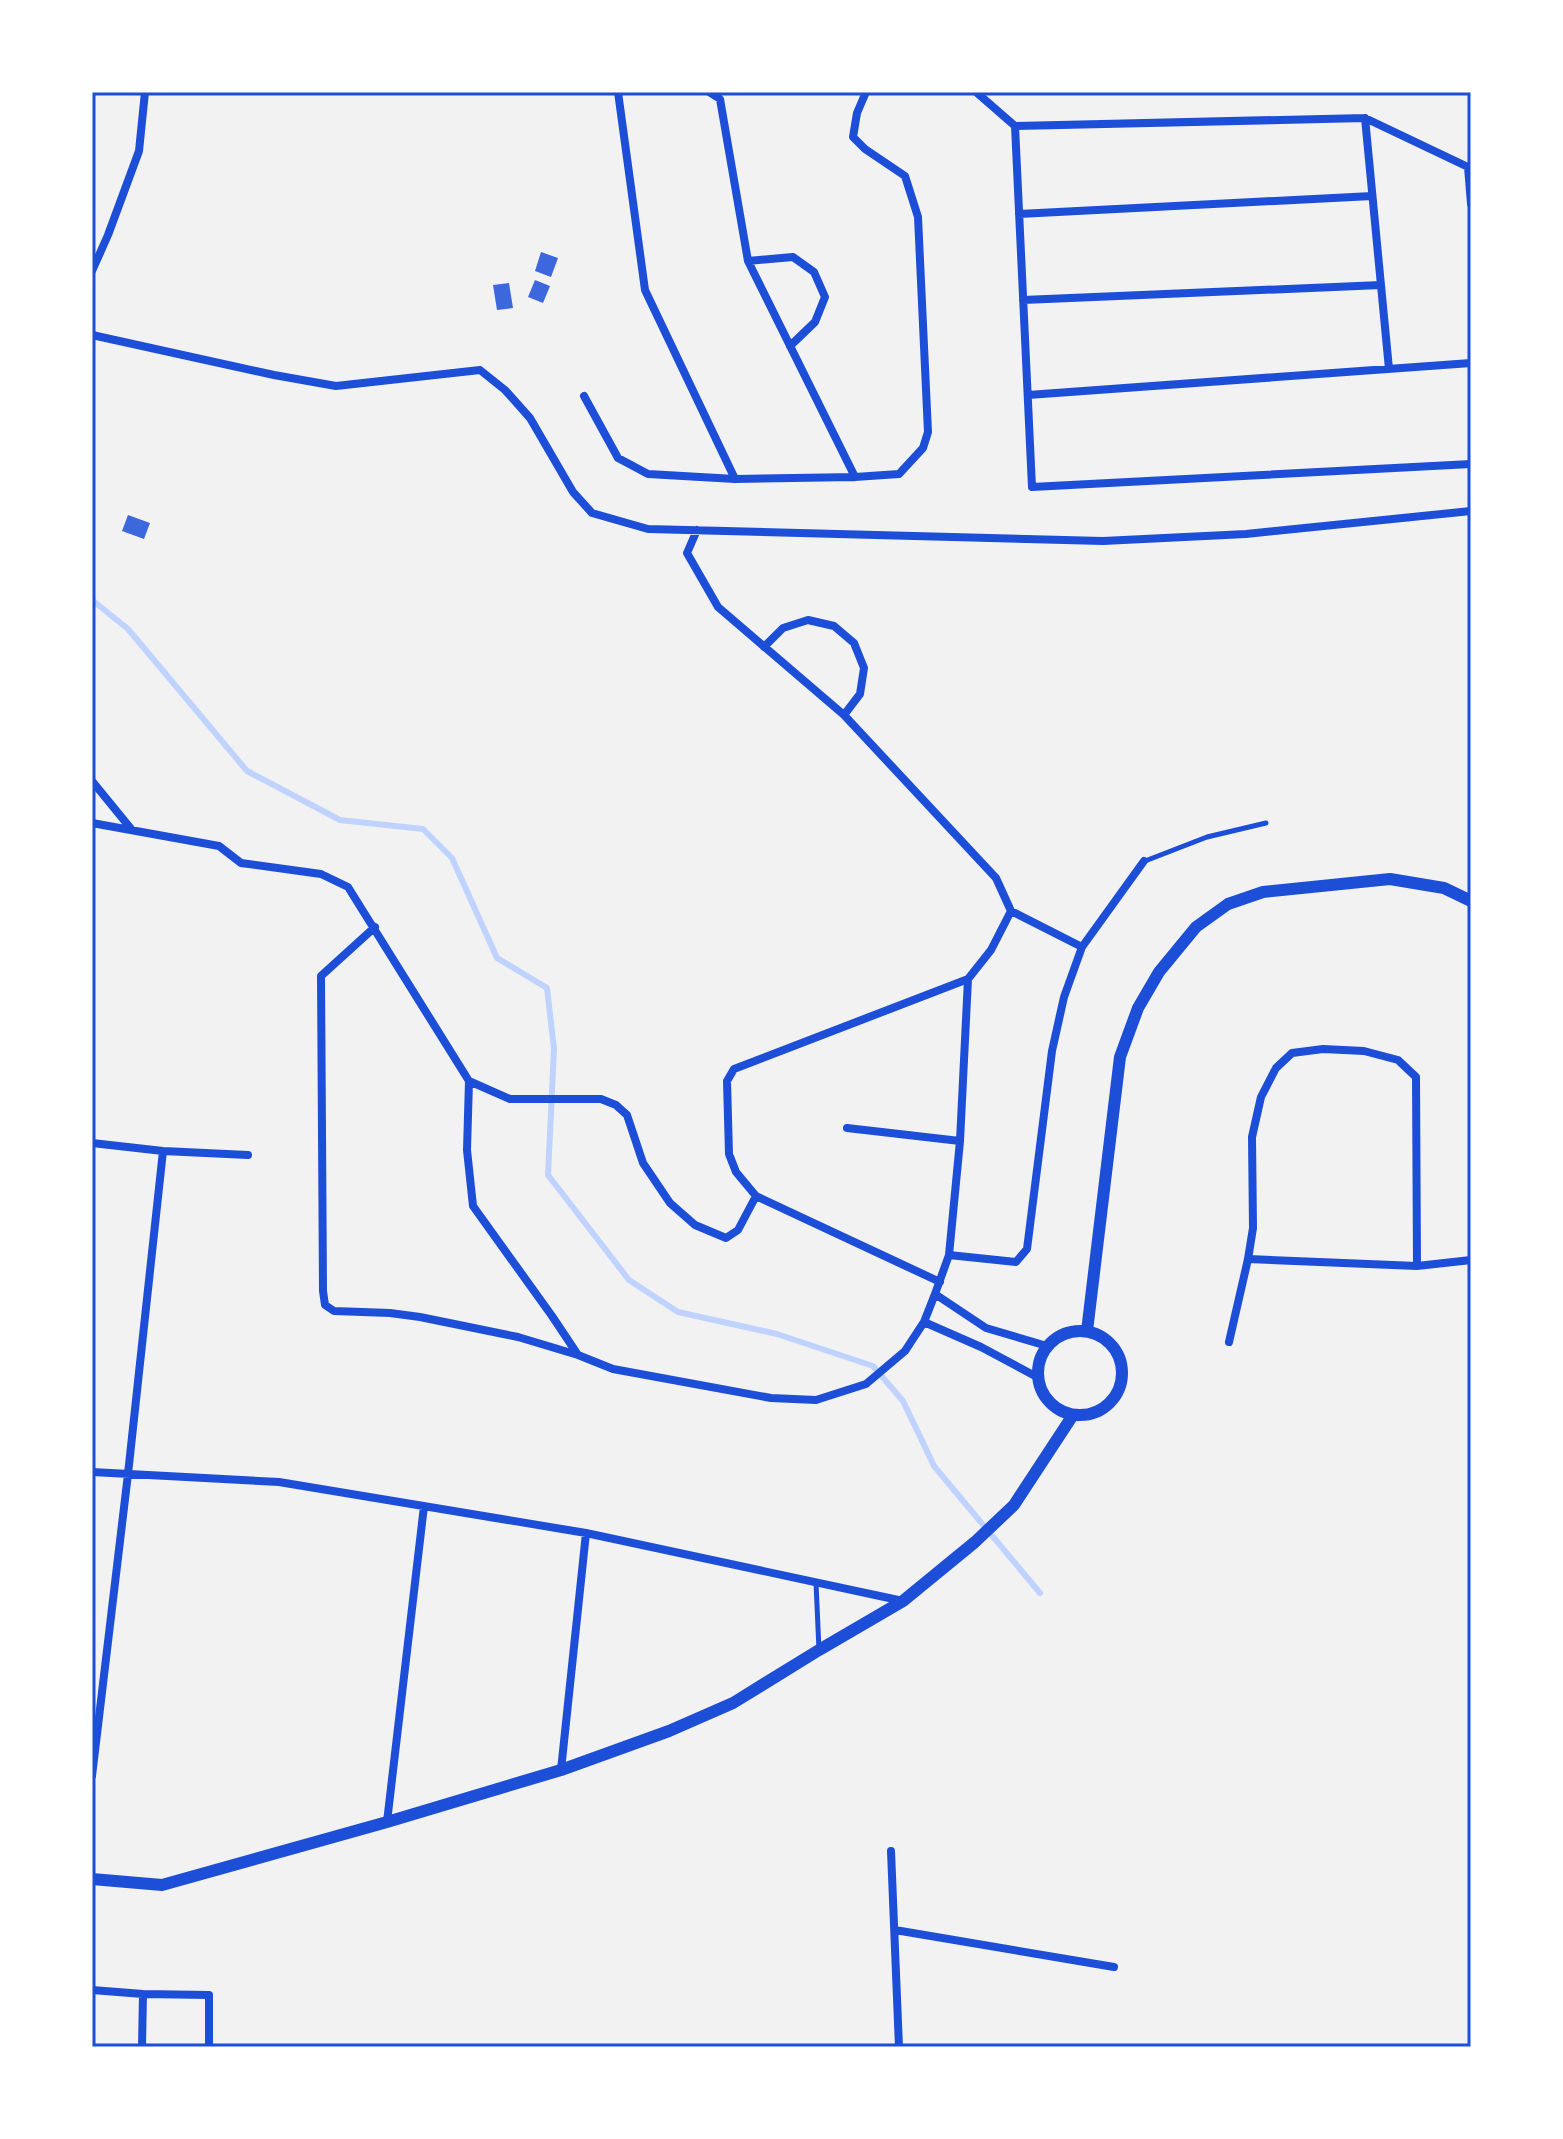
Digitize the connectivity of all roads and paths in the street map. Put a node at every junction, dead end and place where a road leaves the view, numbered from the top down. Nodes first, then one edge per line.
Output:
1 (145, 92) edge
2 (618, 92) edge
3 (709, 92) edge
4 (866, 92) edge
5 (976, 92) edge
6 (1365, 118) junction
7 (1015, 126) junction
8 (1372, 196) junction
9 (1471, 204) edge
10 (1019, 214) junction
11 (748, 261) junction
12 (92, 271) edge
13 (1381, 285) junction
14 (1023, 300) junction
15 (92, 335) edge
16 (790, 346) junction
17 (1471, 363) edge
18 (1389, 369) junction
19 (1028, 395) junction
20 (584, 396) dead end
21 (1471, 464) edge
22 (855, 477) junction
23 (735, 479) junction
24 (1471, 511) edge
25 (697, 530) junction
26 (764, 647) junction
27 (844, 715) junction
28 (92, 781) edge
29 (92, 823) edge
30 (1266, 823) dead end
31 (132, 830) junction
32 (1144, 861) joint
33 (1471, 901) edge
34 (1011, 911) junction
35 (375, 927) junction
36 (1082, 947) junction
37 (968, 979) junction
38 (469, 1081) junction
39 (847, 1128) dead end
40 (960, 1141) junction
41 (92, 1143) edge
42 (163, 1151) junction
43 (248, 1155) dead end
44 (756, 1196) junction
45 (949, 1255) junction
46 (1248, 1259) junction
47 (1471, 1260) edge
48 (1417, 1266) junction
49 (940, 1282) junction
50 (935, 1294) junction
51 (924, 1322) junction
52 (1087, 1331) junction
53 (1229, 1342) dead end
54 (1047, 1346) junction
55 (578, 1355) junction
56 (1037, 1377) junction
57 (1073, 1415) junction
58 (92, 1472) edge
59 (128, 1474) junction
60 (424, 1506) junction
61 (586, 1533) junction
62 (816, 1583) junction
63 (903, 1601) junction
64 (819, 1650) junction
65 (561, 1770) junction
66 (92, 1776) edge
67 (387, 1822) junction
68 (891, 1851) dead end
69 (92, 1879) edge
70 (895, 1930) junction
71 (1114, 1967) dead end
72 (92, 1990) edge
73 (143, 1994) junction
74 (142, 2047) edge
75 (209, 2047) edge
76 (899, 2047) edge

1 - 12 street
2 - 23 street
3 - 11 street
4 - 22 street
5 - 7 street
6 - 7 street
6 - 8 street
6 - 9 street
7 - 10 street
8 - 10 street
8 - 13 street
10 - 14 street
11 - 16 street
11 - 16 street
13 - 14 street
13 - 18 street
14 - 19 street
15 - 25 street
16 - 22 street
17 - 18 street
18 - 19 street
19 - 21 street
20 - 23 street
22 - 23 street
24 - 25 street
25 - 26 street
26 - 27 street
26 - 27 street
27 - 34 street
28 - 31 street
29 - 31 street
30 - 32 lane
31 - 35 street
32 - 36 street
33 - 52 street
34 - 36 street
34 - 37 street
35 - 38 street
35 - 55 street
36 - 45 street
37 - 40 street
37 - 44 street
38 - 44 street
38 - 55 street
39 - 40 street
40 - 45 street
41 - 42 street
42 - 43 street
42 - 59 street
44 - 49 street
45 - 49 street
46 - 48 street
46 - 48 street
46 - 53 street
47 - 48 street
49 - 50 street
50 - 51 street
50 - 54 street
51 - 55 street
51 - 56 street
52 - 54 street
52 - 57 street
54 - 56 street
56 - 57 street
57 - 63 street
58 - 59 street
59 - 60 street
59 - 66 street
60 - 61 street
60 - 67 street
61 - 62 street
61 - 65 street
62 - 63 street
62 - 64 lane
63 - 64 street
64 - 65 street
65 - 67 street
67 - 69 street
68 - 70 street
70 - 71 street
70 - 76 street
72 - 73 street
73 - 74 street
73 - 75 street

